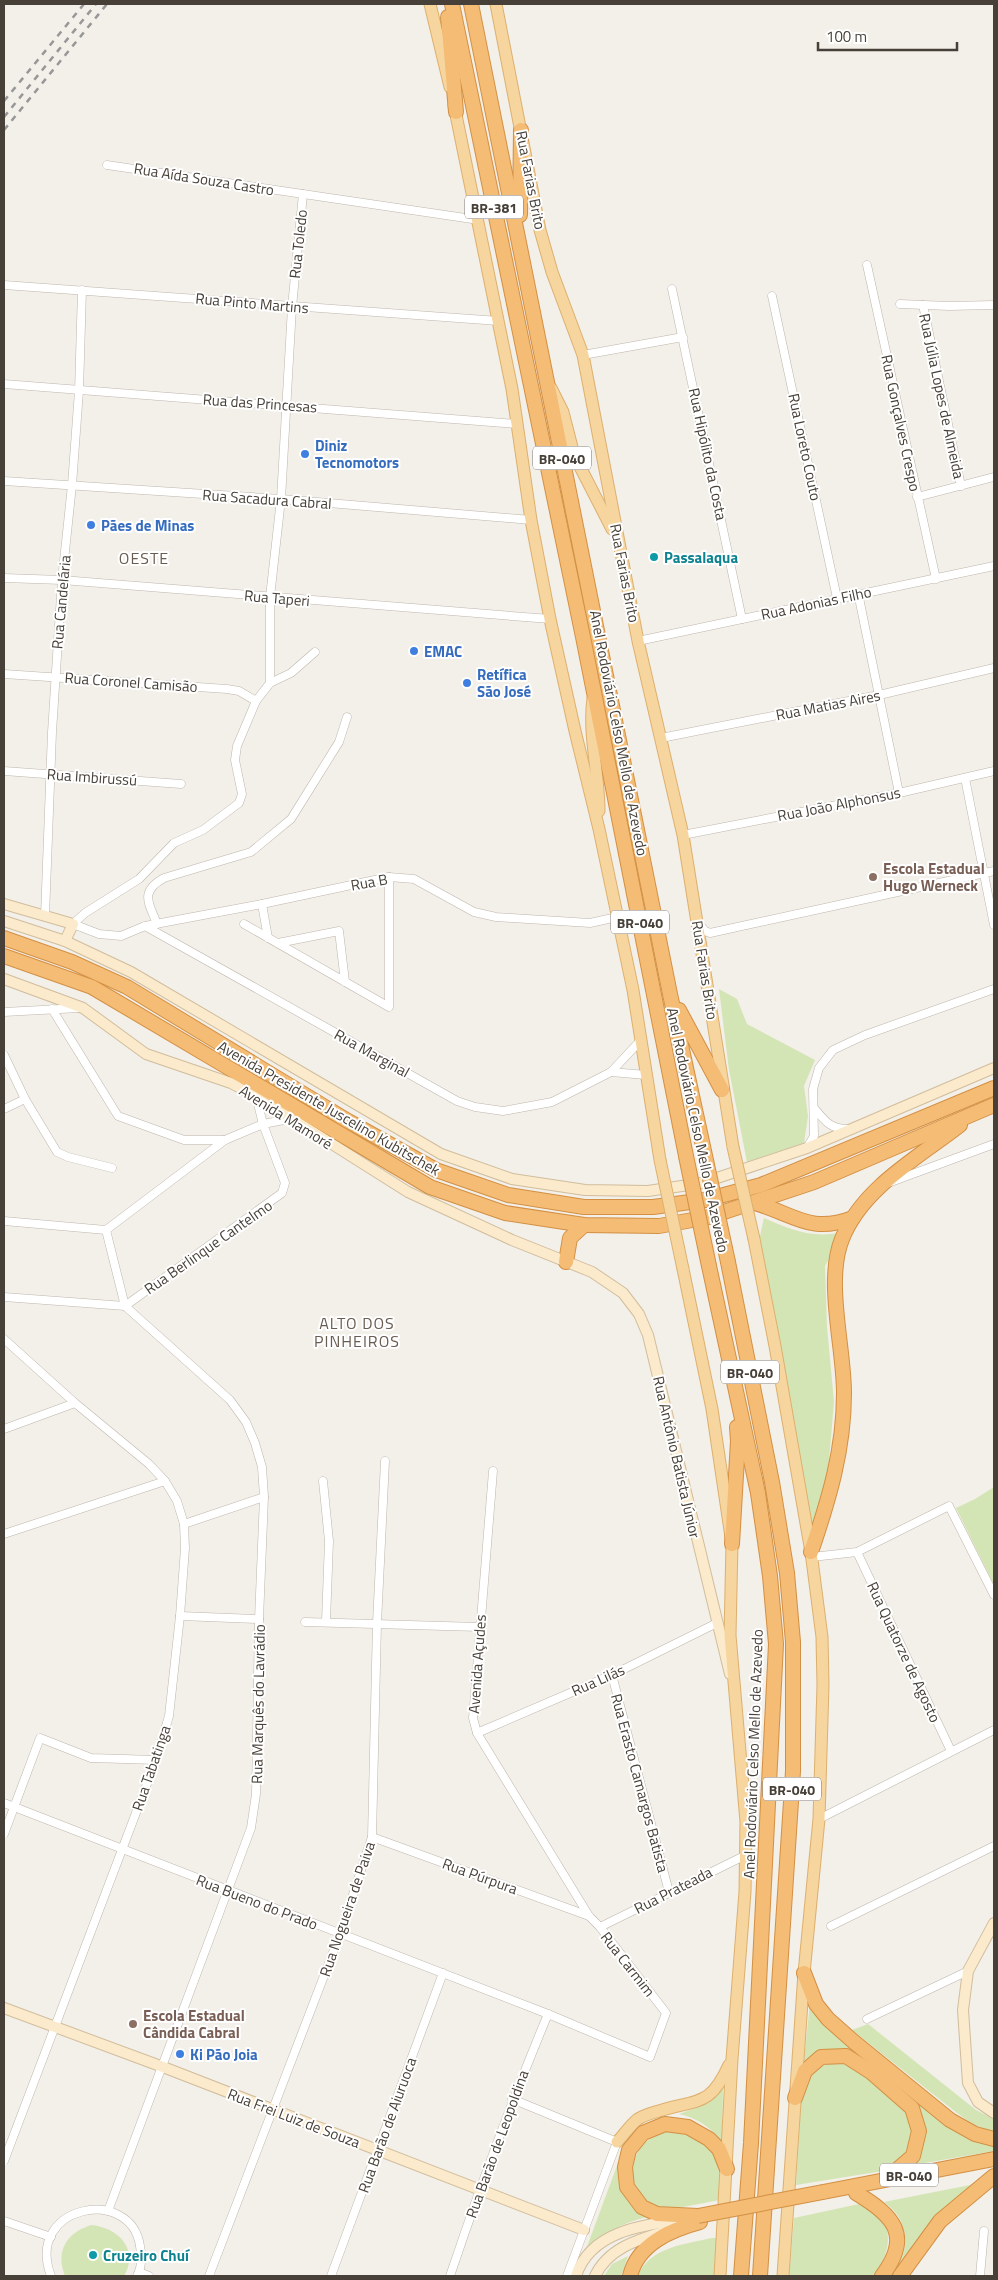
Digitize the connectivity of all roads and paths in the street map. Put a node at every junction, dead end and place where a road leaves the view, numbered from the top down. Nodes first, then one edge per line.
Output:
1 (430, 4) edge
2 (448, 4) edge
3 (452, 4) edge
4 (471, 4) edge
5 (496, 4) edge
6 (456, 112) junction
7 (521, 130) junction
8 (107, 165) dead end
9 (303, 194) junction
10 (479, 220) junction
11 (520, 244) junction
12 (867, 265) dead end
13 (4, 285) edge
14 (672, 289) dead end
15 (82, 290) junction
16 (772, 296) dead end
17 (900, 304) dead end
18 (923, 305) junction
19 (993, 305) edge
20 (292, 307) junction
21 (994, 315) edge
22 (499, 321) junction
23 (683, 337) junction
24 (583, 355) junction
25 (546, 378) junction
26 (4, 384) edge
27 (79, 391) junction
28 (286, 405) junction
29 (536, 409) joint
30 (516, 424) junction
31 (994, 476) edge
32 (4, 481) edge
33 (72, 485) junction
34 (961, 486) junction
35 (917, 497) junction
36 (281, 499) junction
37 (530, 520) junction
38 (620, 546) junction
39 (994, 566) edge
40 (4, 578) edge
41 (936, 579) junction
42 (62, 580) junction
43 (858, 593) junction
44 (270, 597) junction
45 (837, 598) junction
46 (550, 619) junction
47 (742, 619) junction
48 (638, 641) junction
49 (315, 652) dead end
50 (994, 668) edge
51 (4, 674) edge
52 (55, 677) junction
53 (270, 683) junction
54 (594, 688) junction
55 (879, 695) junction
56 (256, 700) junction
57 (347, 717) dead end
58 (661, 738) junction
59 (4, 771) edge
60 (994, 771) edge
61 (50, 774) junction
62 (965, 778) junction
63 (181, 784) dead end
64 (899, 793) junction
65 (599, 829) junction
66 (683, 835) junction
67 (994, 871) edge
68 (983, 873) junction
69 (389, 877) junction
70 (4, 904) edge
71 (262, 904) junction
72 (45, 916) junction
73 (618, 918) junction
74 (4, 920) edge
75 (697, 921) junction
76 (73, 924) junction
77 (157, 924) junction
78 (244, 924) dead end
79 (994, 925) edge
80 (145, 926) junction
81 (4, 938) edge
82 (268, 938) junction
83 (65, 941) junction
84 (278, 943) junction
85 (4, 956) edge
86 (4, 979) edge
87 (345, 982) junction
88 (994, 989) edge
89 (670, 994) junction
90 (83, 1008) junction
91 (52, 1010) junction
92 (4, 1012) edge
93 (641, 1040) junction
94 (4, 1055) edge
95 (994, 1068) edge
96 (611, 1072) junction
97 (646, 1075) junction
98 (994, 1088) edge
99 (722, 1090) junction
100 (256, 1096) junction
101 (25, 1098) junction
102 (994, 1105) edge
103 (814, 1108) junction
104 (4, 1109) edge
105 (978, 1112) junction
106 (289, 1119) junction
107 (263, 1124) junction
108 (850, 1129) junction
109 (225, 1140) junction
110 (994, 1144) edge
111 (733, 1147) joint
112 (807, 1148) junction
113 (112, 1168) dead end
114 (881, 1186) junction
115 (756, 1202) junction
116 (853, 1218) junction
117 (4, 1221) edge
118 (584, 1225) junction
119 (106, 1230) junction
120 (566, 1262) junction
121 (4, 1297) edge
122 (124, 1306) junction
123 (4, 1339) edge
124 (735, 1381) junction
125 (75, 1403) junction
126 (4, 1429) edge
127 (385, 1462) dead end
128 (493, 1471) dead end
129 (165, 1481) junction
130 (323, 1481) dead end
131 (264, 1497) junction
132 (184, 1524) junction
133 (4, 1534) edge
134 (732, 1544) junction
135 (857, 1552) junction
136 (812, 1554) junction
137 (994, 1595) edge
138 (180, 1616) junction
139 (259, 1619) junction
140 (305, 1622) dead end
141 (326, 1622) junction
142 (377, 1623) junction
143 (718, 1623) junction
144 (480, 1626) junction
145 (612, 1674) junction
146 (734, 1690) junction
147 (994, 1730) edge
148 (477, 1733) junction
149 (951, 1751) junction
150 (156, 1760) junction
151 (4, 1803) edge
152 (14, 1807) junction
153 (819, 1819) junction
154 (4, 1834) edge
155 (372, 1836) junction
156 (994, 1846) edge
157 (121, 1849) junction
158 (746, 1854) junction
159 (227, 1890) junction
160 (669, 1892) junction
161 (589, 1916) junction
162 (994, 1923) edge
163 (831, 1926) dead end
164 (600, 1927) junction
165 (340, 1934) junction
166 (968, 1971) junction
167 (443, 1973) junction
168 (804, 1973) junction
169 (4, 2008) edge
170 (548, 2014) junction
171 (867, 2019) dead end
172 (55, 2027) junction
173 (650, 2057) joint
174 (732, 2059) junction
175 (163, 2067) junction
176 (795, 2098) junction
177 (512, 2099) junction
178 (272, 2110) junction
179 (994, 2113) edge
180 (994, 2139) edge
181 (617, 2142) junction
182 (378, 2150) junction
183 (994, 2159) edge
184 (4, 2161) edge
185 (727, 2169) junction
186 (994, 2169) edge
187 (994, 2176) edge
188 (886, 2179) junction
189 (479, 2189) junction
190 (856, 2193) junction
191 (824, 2195) junction
192 (108, 2211) junction
193 (697, 2220) junction
194 (4, 2221) edge
195 (584, 2230) junction
196 (984, 2231) dead end
197 (51, 2237) junction
198 (138, 2274) edge
199 (51, 2276) edge
200 (149, 2276) edge
201 (209, 2276) edge
202 (331, 2276) edge
203 (450, 2276) edge
204 (567, 2276) edge
205 (576, 2276) edge
206 (595, 2276) edge
207 (630, 2276) edge
208 (720, 2276) edge
209 (741, 2276) edge
210 (760, 2276) edge
211 (783, 2276) edge
212 (882, 2276) edge
213 (900, 2276) edge
214 (980, 2276) edge

1 - 6 main road, Anel Rodoviário Celso Mello de Azevedo
2 - 6 highway
3 - 29 highway, Anel Rodoviário Celso Mello de Azevedo / BR-381
4 - 11 highway, Anel Rodoviário Celso Mello de Azevedo / BR-040
5 - 7 main road, Rua Farias Brito
6 - 10 main road, Anel Rodoviário Celso Mello de Azevedo
7 - 11 highway
7 - 24 main road, Rua Farias Brito
8 - 9 street, Rua Aída Souza Castro
9 - 10 street, Rua Aída Souza Castro
9 - 20 street, Rua Toledo
10 - 22 main road, Anel Rodoviário Celso Mello de Azevedo
11 - 25 highway, Anel Rodoviário Celso Mello de Azevedo / BR-040
12 - 35 street, Rua Gonçalves Crespo
13 - 15 street, Rua Pinto Martins
14 - 23 street, Rua Hipólito da Costa
15 - 20 street, Rua Pinto Martins
15 - 27 street, Rua Candelária
16 - 45 street, Rua Loreto Couto
17 - 18 street
18 - 19 street
18 - 34 street, Rua Júlia Lopes de Almeida
19 - 21 street
20 - 22 street, Rua Pinto Martins
20 - 28 street, Rua Toledo
22 - 30 main road, Anel Rodoviário Celso Mello de Azevedo
23 - 24 street
23 - 47 street, Rua Hipólito da Costa
24 - 38 main road, Rua Farias Brito
25 - 38 main road
25 - 89 highway, Anel Rodoviário Celso Mello de Azevedo / BR-040
26 - 27 street, Rua das Princesas
27 - 28 street, Rua das Princesas
27 - 33 street, Rua Candelária
28 - 30 street, Rua das Princesas
28 - 36 street, Rua Toledo
29 - 54 highway, Anel Rodoviário Celso Mello de Azevedo / BR-040
30 - 37 main road, Anel Rodoviário Celso Mello de Azevedo
31 - 34 street, Rua Júlia Lopes de Almeida
32 - 33 street, Rua Sacadura Cabral
33 - 36 street, Rua Sacadura Cabral
33 - 42 street, Rua Candelária
34 - 35 street, Rua Júlia Lopes de Almeida
35 - 41 street, Rua Gonçalves Crespo
36 - 37 street, Rua Sacadura Cabral
36 - 44 street, Rua Toledo
37 - 46 main road, Anel Rodoviário Celso Mello de Azevedo
38 - 48 main road, Rua Farias Brito
39 - 41 street, Rua Adonias Filho
40 - 42 street, Rua Taperi
41 - 43 street, Rua Adonias Filho
42 - 44 street, Rua Taperi
42 - 52 street, Rua Candelária
43 - 45 street, Rua Adonias Filho
43 - 55 street
44 - 46 street, Rua Taperi
44 - 53 street, Rua Toledo
45 - 47 street, Rua Adonias Filho
46 - 65 main road, Anel Rodoviário Celso Mello de Azevedo
47 - 48 street, Rua Adonias Filho
48 - 58 main road, Rua Farias Brito
49 - 53 street
50 - 55 street, Rua Matias Aires
51 - 52 street, Rua Coronel Camisão
52 - 56 street, Rua Coronel Camisão
52 - 61 street, Rua Candelária
53 - 56 street
54 - 65 main road
54 - 124 highway, Anel Rodoviário Celso Mello de Azevedo / BR-040, bridge
55 - 58 street, Rua Matias Aires
55 - 64 street
56 - 76 street
57 - 77 street
58 - 66 main road, Rua Farias Brito
59 - 61 street, Rua Imbirussú
60 - 62 street, Rua João Alphonsus
61 - 63 street, Rua Imbirussú
61 - 72 street, Rua Candelária
62 - 64 street, Rua João Alphonsus
62 - 68 street
64 - 66 street, Rua João Alphonsus
65 - 73 main road, Anel Rodoviário Celso Mello de Azevedo
66 - 75 main road, Rua Farias Brito
67 - 68 street
68 - 75 street
68 - 79 street
69 - 71 street, Rua B
69 - 73 street, Rua B
69 - 87 street
70 - 72 street
71 - 77 street, Rua B
71 - 82 street
72 - 76 street
73 - 93 main road, Anel Rodoviário Celso Mello de Azevedo
74 - 83 street, Avenida Presidente Juscelino Kubitschek
75 - 99 main road, Rua Farias Brito
76 - 80 street, Rua B
76 - 83 street
77 - 80 street, Rua B
78 - 82 street
80 - 96 street, Rua Marginal
81 - 98 highway, Avenida Presidente Juscelino Kubitschek
82 - 84 street
83 - 112 street, Avenida Presidente Juscelino Kubitschek
84 - 87 street
84 - 87 street
85 - 118 highway, Avenida Presidente Juscelino Kubitschek
86 - 90 street, Avenida Mamoré
88 - 103 street
89 - 99 highway
89 - 210 highway, Anel Rodoviário Celso Mello de Azevedo / BR-040, bridge
90 - 91 street
90 - 100 street, Avenida Mamoré
91 - 92 street
91 - 109 street
93 - 96 street, Rua Marginal
93 - 97 main road, Anel Rodoviário Celso Mello de Azevedo
94 - 101 street
95 - 108 street, Avenida Presidente Juscelino Kubitschek
96 - 97 street
97 - 134 main road, Anel Rodoviário Celso Mello de Azevedo, bridge
99 - 111 main road, Rua Farias Brito
100 - 106 street, Avenida Mamoré
100 - 107 street, Rua Berlinque Cantelmo
101 - 104 street
101 - 113 street
102 - 105 highway, Avenida Presidente Juscelino Kubitschek
103 - 108 street
103 - 112 street
105 - 114 highway
105 - 115 highway, Avenida Presidente Juscelino Kubitschek
106 - 107 street
106 - 120 street, Avenida Mamoré
107 - 109 street
107 - 122 street, Rua Berlinque Cantelmo
108 - 112 street, Avenida Presidente Juscelino Kubitschek
109 - 119 street
110 - 114 street
111 - 136 main road, Anel Rodoviário Celso Mello de Azevedo, bridge
114 - 116 highway
115 - 116 highway
115 - 118 highway, Avenida Presidente Juscelino Kubitschek
116 - 136 highway
117 - 119 street
118 - 120 highway
119 - 122 street
120 - 143 street, Rua Antônio Batista Júnior
121 - 122 street
122 - 131 street, Rua Marquês do Lavrádio
123 - 125 street, Rua Tabatinga
124 - 134 highway
124 - 209 highway, Anel Rodoviário Celso Mello de Azevedo / BR-040
125 - 126 street
125 - 129 street, Rua Tabatinga
127 - 142 street, Rua Nogueira de Paiva
128 - 144 street, Avenida Açudes
129 - 132 street, Rua Tabatinga
129 - 133 street
130 - 141 street
131 - 132 street
131 - 139 street, Rua Marquês do Lavrádio
132 - 138 street, Rua Tabatinga
134 - 146 main road, Anel Rodoviário Celso Mello de Azevedo
135 - 136 street
135 - 137 street
135 - 149 street, Rua Quatorze de Agosto
136 - 153 main road, Anel Rodoviário Celso Mello de Azevedo
138 - 139 street
138 - 150 street, Rua Tabatinga
139 - 159 street, Rua Marquês do Lavrádio
140 - 141 street
141 - 142 street
142 - 144 street
142 - 155 street, Rua Nogueira de Paiva
143 - 145 street, Rua Lilás
143 - 146 street, Rua Antônio Batista Júnior
144 - 148 street, Avenida Açudes
145 - 148 street, Rua Lilás
145 - 160 street, Rua Erasto Camargos Batista
146 - 158 main road, Anel Rodoviário Celso Mello de Azevedo
147 - 149 street
148 - 161 street, Avenida Açudes
149 - 153 street
150 - 152 street
150 - 157 street, Rua Tabatinga
151 - 152 street, Rua Bueno do Prado
152 - 154 street
152 - 157 street, Rua Bueno do Prado
153 - 168 main road, Anel Rodoviário Celso Mello de Azevedo
155 - 161 street, Rua Púrpura
155 - 165 street, Rua Nogueira de Paiva
156 - 163 street
157 - 159 street, Rua Bueno do Prado
157 - 172 street, Rua Tabatinga
158 - 160 street, Rua Prateada
158 - 174 main road, Anel Rodoviário Celso Mello de Azevedo
159 - 165 street, Rua Bueno do Prado
159 - 175 street, Rua Marquês do Lavrádio
160 - 164 street, Rua Prateada
161 - 164 street, Rua Carmim
162 - 166 street
164 - 173 street, Rua Carmim
165 - 167 street, Rua Bueno do Prado
165 - 178 street, Rua Nogueira de Paiva
166 - 171 street
166 - 179 street
167 - 170 street, Rua Bueno do Prado
167 - 182 street, Rua Barão de Aiuruoca
168 - 176 main road, Anel Rodoviário Celso Mello de Azevedo
168 - 180 highway
169 - 172 street, Rua Frei Luiz de Souza
170 - 173 street, Rua Bueno do Prado
170 - 177 street, Rua Barão de Leopoldina
172 - 175 street, Rua Frei Luiz de Souza
172 - 184 street, Rua Tabatinga
174 - 181 main road
174 - 185 main road, Anel Rodoviário Celso Mello de Azevedo
175 - 178 street, Rua Frei Luiz de Souza
175 - 192 street, Rua Marquês do Lavrádio
176 - 188 highway
176 - 211 main road, Anel Rodoviário Celso Mello de Azevedo
177 - 181 street
177 - 189 street, Rua Barão de Leopoldina
178 - 182 street, Rua Frei Luiz de Souza
178 - 201 street, Rua Nogueira de Paiva
181 - 195 street
182 - 189 street, Rua Frei Luiz de Souza
182 - 202 street, Rua Barão de Aiuruoca
183 - 188 highway, BR-040
185 - 193 highway
185 - 208 main road, Anel Rodoviário Celso Mello de Azevedo
186 - 190 highway, BR-040
187 - 213 highway
188 - 191 highway, BR-040
189 - 195 street, Rua Frei Luiz de Souza
189 - 203 street, Rua Barão de Leopoldina
190 - 191 highway, BR-040
190 - 212 highway
191 - 193 highway, BR-040, bridge
192 - 197 street
192 - 198 street
193 - 205 street
193 - 206 street
193 - 207 highway
194 - 197 street
195 - 204 street
196 - 214 street
197 - 199 street
198 - 200 street

